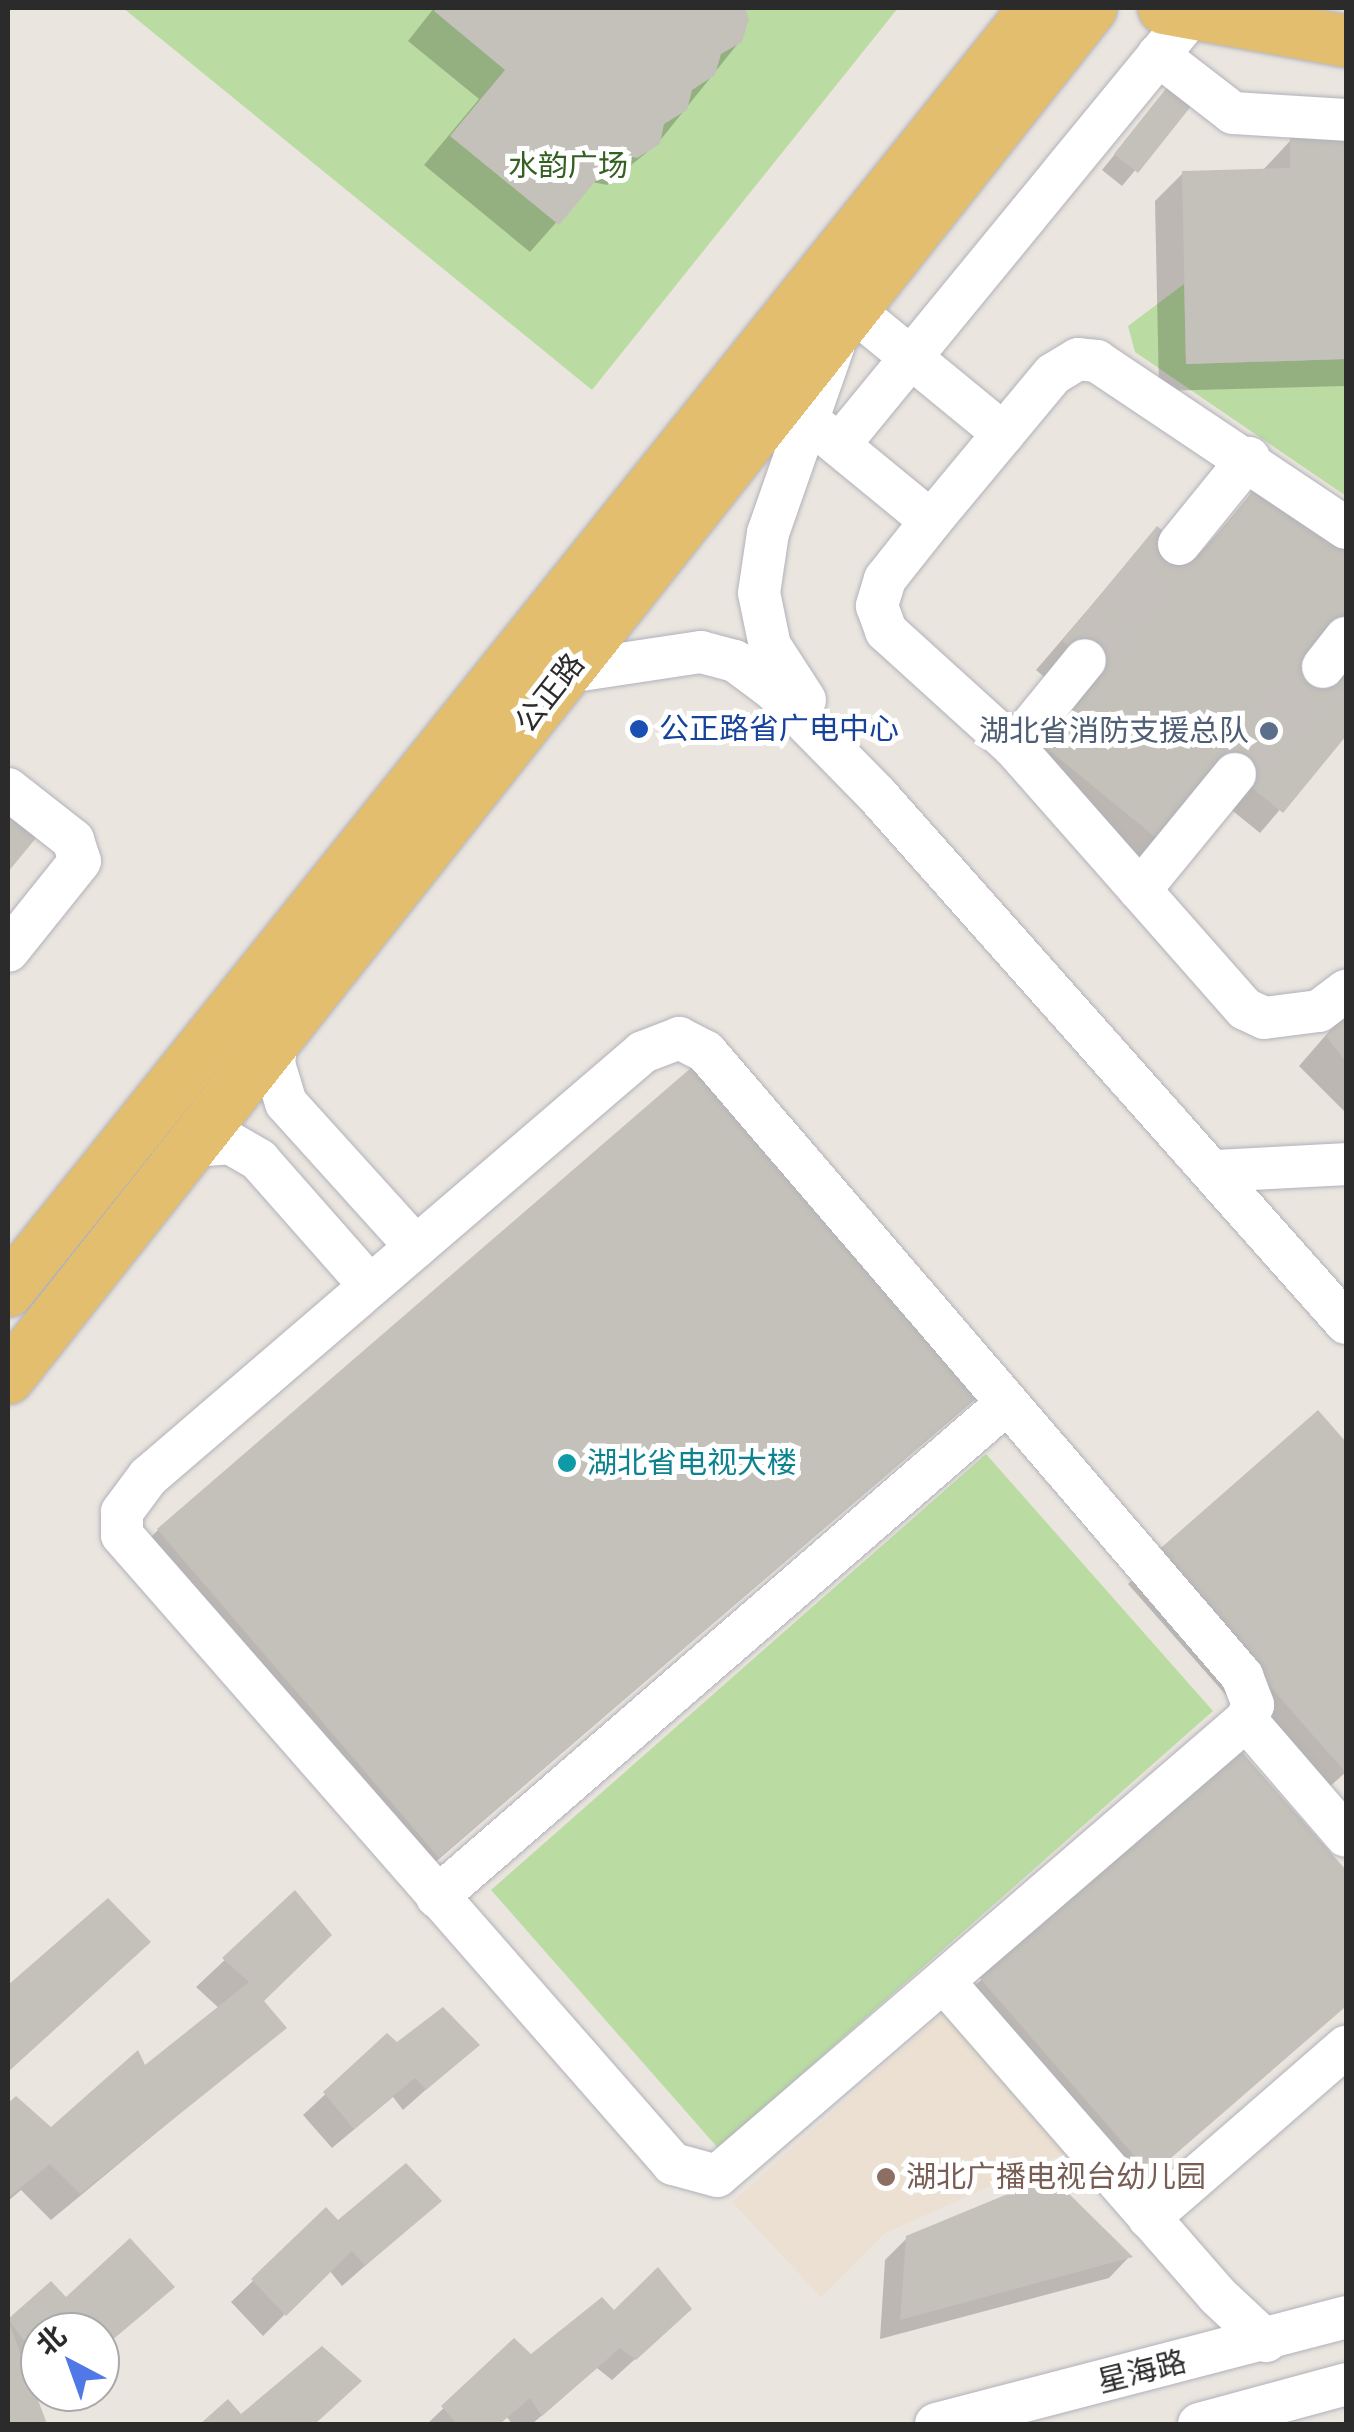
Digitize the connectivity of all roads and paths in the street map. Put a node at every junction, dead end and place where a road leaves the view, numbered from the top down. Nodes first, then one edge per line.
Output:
1 (1036, 8) edge
2 (1091, 8) edge
3 (1171, 30) edge
4 (1346, 40) edge
5 (1346, 120) edge
6 (847, 318) junction
7 (910, 357) junction
8 (823, 432) junction
9 (1004, 434) junction
10 (1248, 458) junction
11 (931, 521) junction
12 (1346, 528) edge
13 (1179, 544) tunnel mouth
14 (1085, 660) tunnel mouth
15 (568, 672) junction
16 (1014, 746) junction
17 (1235, 774) tunnel mouth
18 (8, 789) edge
19 (878, 796) junction
20 (1140, 890) junction
21 (8, 951) edge
22 (1346, 990) edge
23 (278, 1036) junction
24 (191, 1146) junction
25 (1346, 1164) edge
26 (1214, 1171) junction
27 (416, 1246) junction
28 (370, 1286) junction
29 (8, 1292) edge
30 (1346, 1323) edge
31 (8, 1378) edge
32 (1007, 1403) junction
33 (1246, 1720) junction
34 (1346, 1836) edge
35 (437, 1898) junction
36 (945, 1983) junction
37 (1346, 2047) edge
38 (1149, 2218) junction
39 (1346, 2317) edge
40 (1266, 2340) junction
41 (1346, 2384) edge
42 (936, 2424) edge
43 (1199, 2424) edge

1 - 29 main road, 公正路
2 - 6 main road, 公正路
3 - 4 main road
3 - 5 street
3 - 7 street
6 - 7 street
6 - 8 street
6 - 15 main road, 公正路
7 - 8 street
7 - 9 street
8 - 11 street
8 - 19 street
9 - 10 street
9 - 11 street
10 - 12 street
10 - 13 street
11 - 16 street
14 - 16 street
15 - 19 street
15 - 23 main road, 公正路
16 - 20 street
17 - 20 street
18 - 21 street
19 - 26 street
20 - 22 street
23 - 24 main road, 公正路
23 - 27 street
24 - 28 street
24 - 31 main road, 公正路
25 - 26 street
26 - 30 street
27 - 28 street
27 - 32 street
28 - 35 street
32 - 33 street
32 - 35 street
33 - 34 street
33 - 36 street
35 - 36 street
36 - 38 street
37 - 38 street
38 - 40 street
39 - 40 street, 星海路
40 - 42 street, 星海路
41 - 43 street

